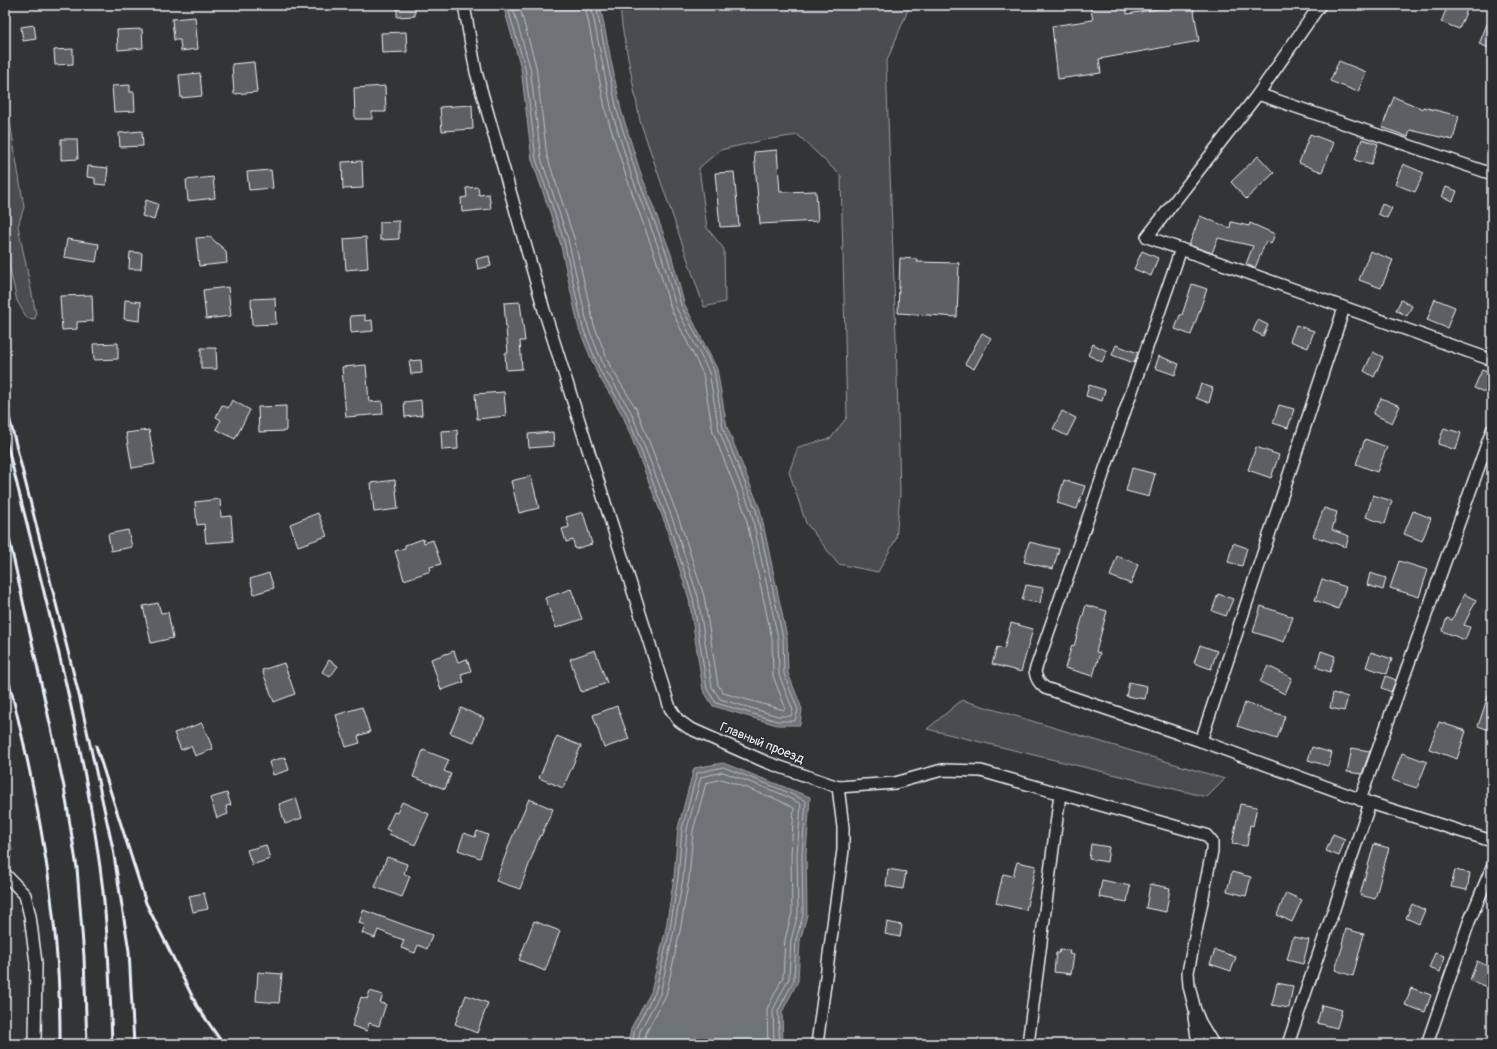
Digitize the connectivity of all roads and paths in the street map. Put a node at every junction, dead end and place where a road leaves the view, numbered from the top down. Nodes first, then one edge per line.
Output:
1 (464, 5) edge
2 (1320, 5) edge
3 (1258, 94) junction
4 (1492, 174) edge
5 (1181, 249) junction
6 (1344, 308) junction
7 (1492, 360) edge
8 (1492, 430) edge
9 (1201, 741) junction
10 (838, 787) junction
11 (1060, 794) junction
12 (1365, 801) junction
13 (1492, 841) edge
14 (1492, 867) edge
15 (5, 874) edge
16 (1191, 998) junction
17 (34, 1044) edge
18 (818, 1044) edge
19 (1028, 1044) edge
20 (1198, 1044) edge
21 (1213, 1044) edge
22 (1288, 1044) edge
23 (1427, 1044) edge

1 - 10 street, Главный проезд
2 - 3 street
3 - 4 street
3 - 5 street
5 - 6 street
5 - 9 street
6 - 7 street
6 - 9 street
8 - 12 street
9 - 12 street
10 - 11 street
10 - 18 street
11 - 16 street
11 - 19 street
12 - 13 street
12 - 22 street
14 - 23 street
15 - 17 street
16 - 20 street
16 - 21 street

